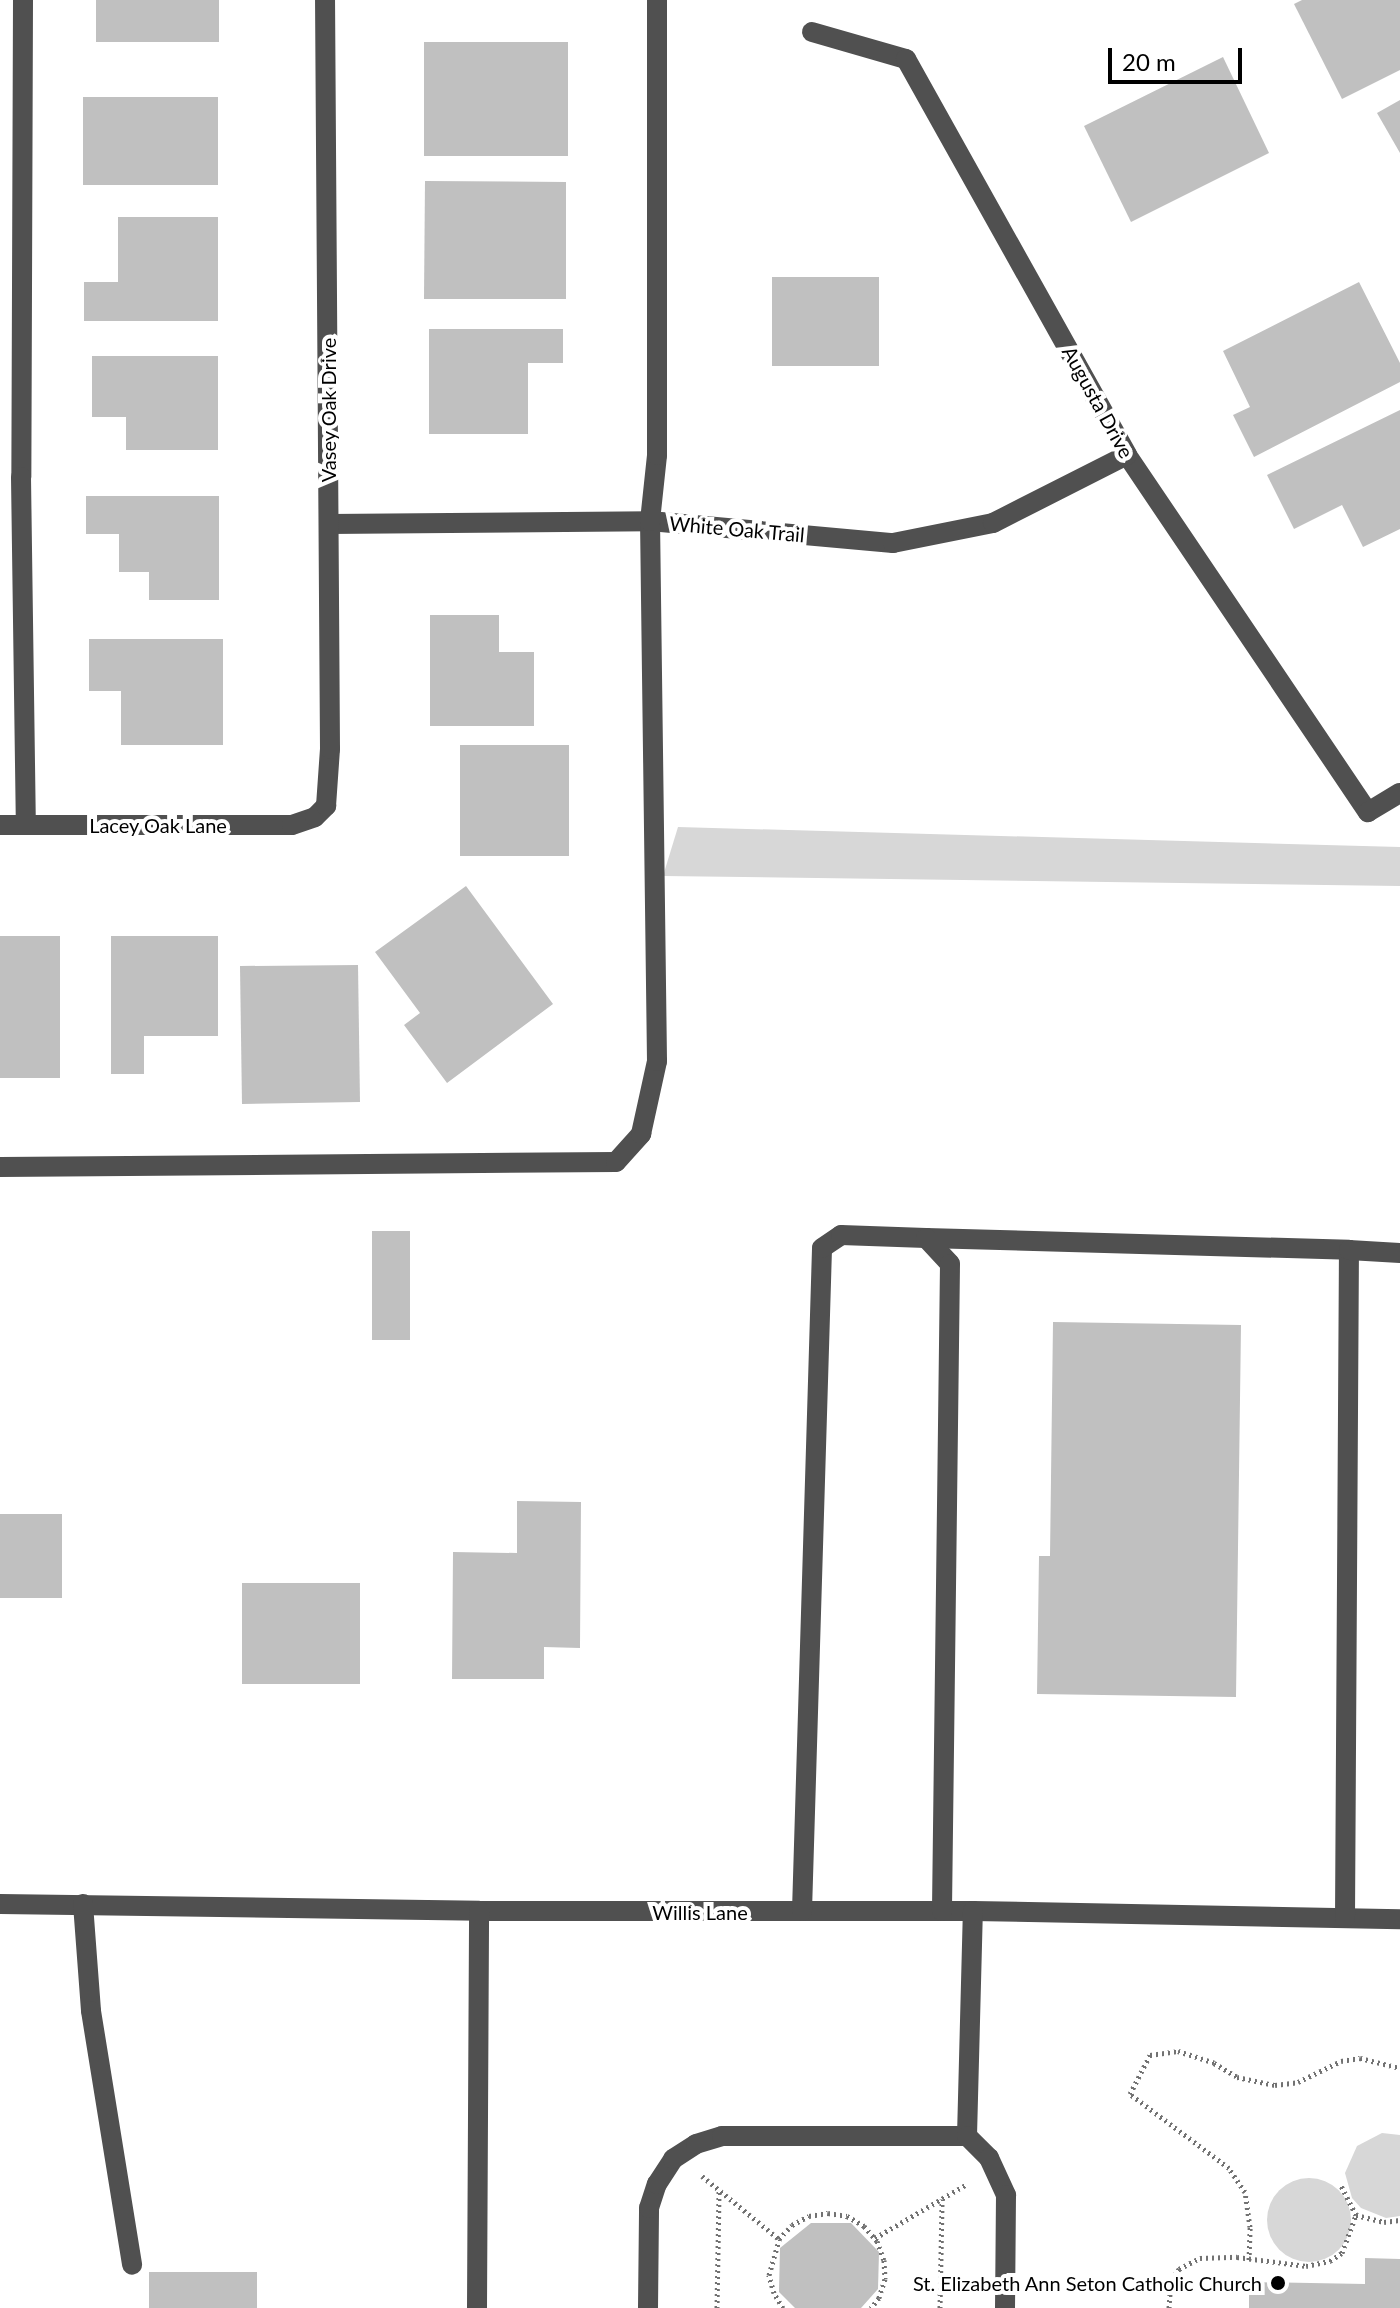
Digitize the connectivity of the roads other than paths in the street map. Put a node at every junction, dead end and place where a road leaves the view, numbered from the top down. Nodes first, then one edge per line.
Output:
1 (23, 0) edge
2 (325, 0) edge
3 (657, 0) edge
4 (812, 32) dead end
5 (1127, 455) junction
6 (650, 521) junction
7 (329, 524) junction
8 (1400, 793) edge
9 (315, 817) joint
10 (0, 825) edge
11 (26, 825) junction
12 (0, 1167) edge
13 (926, 1238) junction
14 (1349, 1250) junction
15 (1400, 1253) edge
16 (0, 1904) edge
17 (83, 1904) junction
18 (479, 1911) junction
19 (802, 1911) junction
20 (942, 1911) junction
21 (973, 1911) junction
22 (1345, 1918) junction
23 (1400, 1919) edge
24 (967, 2136) junction
25 (132, 2265) dead end
26 (477, 2308) edge
27 (648, 2308) edge
28 (1005, 2308) edge

1 - 11 street
2 - 7 street, Vasey Oak Drive
3 - 6 street
4 - 5 street, Augusta Drive
5 - 6 street, White Oak Trail
5 - 8 street, Augusta Drive
6 - 7 street, White Oak Trail
6 - 12 street
7 - 9 street, Vasey Oak Drive
9 - 11 street, Lacey Oak Lane
10 - 11 street, Lacey Oak Lane
13 - 14 street
13 - 19 street
13 - 20 street
14 - 15 street
14 - 22 street
16 - 17 street, Willis Lane
17 - 18 street, Willis Lane
17 - 25 street
18 - 19 street, Willis Lane
18 - 26 street
19 - 20 street, Willis Lane
20 - 21 street, Willis Lane
21 - 22 street, Willis Lane
21 - 24 street
22 - 23 street, Willis Lane
24 - 27 street
24 - 28 street

